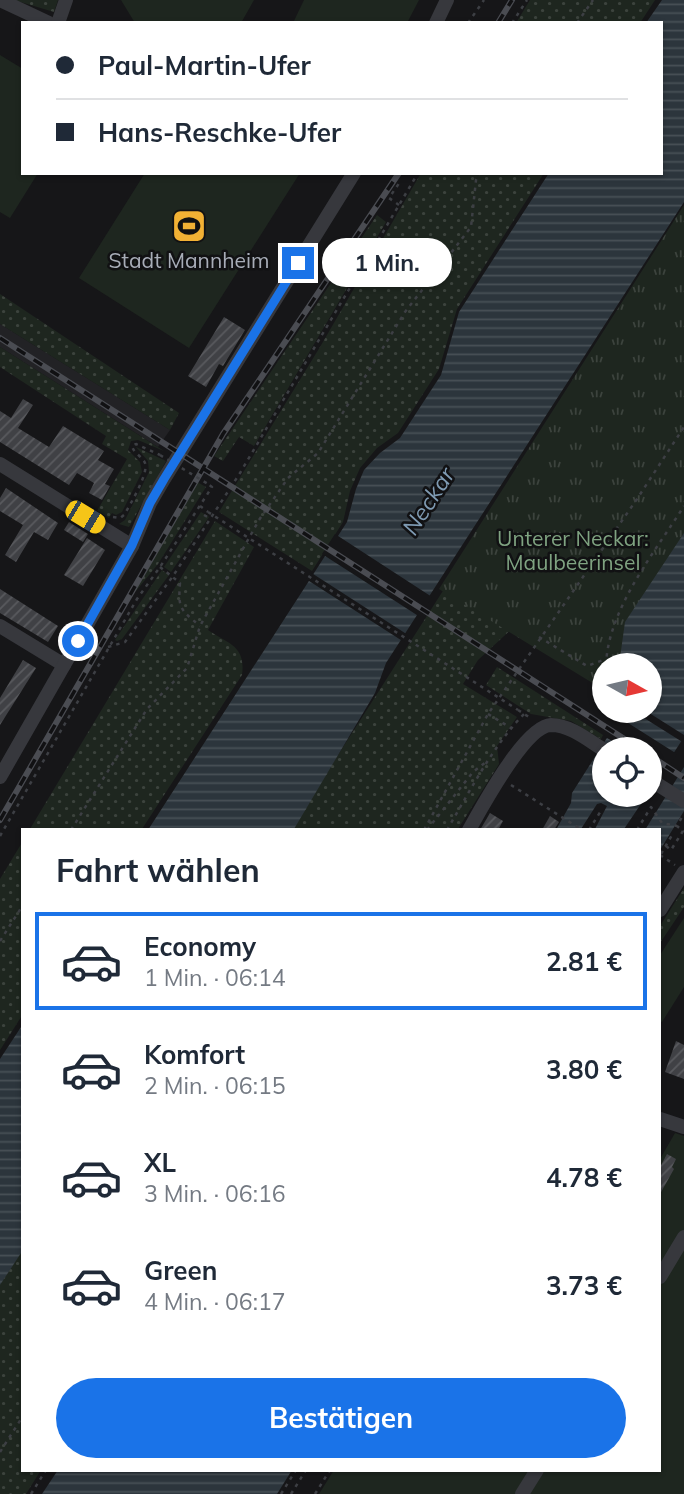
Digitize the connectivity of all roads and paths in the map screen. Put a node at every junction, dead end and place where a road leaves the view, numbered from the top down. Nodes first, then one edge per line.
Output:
1 (0, 0) edge
2 (66, 0) edge
3 (447, 0) edge
4 (484, 0) edge
5 (527, 0) edge
6 (593, 0) edge
7 (44, 21) edge
8 (59, 21) edge
9 (437, 21) edge
10 (469, 21) edge
11 (513, 21) edge
12 (578, 21) edge
13 (353, 175) edge
14 (417, 175) edge
15 (479, 175) edge
16 (400, 182) dead end
17 (399, 205) junction
18 (684, 427) edge
19 (0, 464) edge
20 (200, 506) junction
21 (684, 506) edge
22 (124, 515) dead end
23 (204, 515) dead end
24 (211, 519) junction
25 (132, 545) junction
26 (160, 567) junction
27 (173, 576) junction
28 (0, 626) edge
29 (200, 626) junction
30 (539, 637) junction
31 (108, 646) junction
32 (607, 653) edge
33 (592, 664) edge
34 (64, 665) junction
35 (518, 710) dead end
36 (488, 713) junction
37 (524, 715) dead end
38 (511, 728) junction
39 (592, 743) edge
40 (489, 760) junction
41 (0, 777) edge
42 (500, 778) junction
43 (662, 787) edge
44 (684, 801) edge
45 (602, 808) dead end
46 (684, 814) edge
47 (677, 826) junction
48 (72, 828) edge
49 (426, 828) edge
50 (427, 828) edge
51 (448, 828) edge
52 (469, 828) edge
53 (580, 828) edge
54 (590, 828) edge
55 (638, 828) edge
56 (672, 835) dead end
57 (0, 836) edge
58 (666, 846) junction
59 (661, 854) edge
60 (661, 856) edge
61 (680, 868) edge
62 (21, 908) edge
63 (661, 908) edge
64 (0, 941) edge
65 (661, 1119) edge
66 (684, 1127) edge
67 (684, 1237) edge
68 (661, 1275) edge
69 (21, 1419) edge
70 (0, 1452) edge
71 (45, 1472) edge
72 (295, 1472) edge
73 (305, 1472) edge
74 (329, 1472) edge
75 (536, 1472) edge
76 (31, 1494) edge
77 (281, 1494) edge
78 (291, 1494) edge
79 (316, 1494) edge
80 (522, 1494) edge

1 - 7 street
2 - 8 street
3 - 9 street
4 - 10 path
5 - 11 path
6 - 12 path
13 - 25 street
14 - 17 path
15 - 29 path
16 - 17 path
17 - 24 path
18 - 30 path
19 - 25 street
20 - 22 path, bridge
20 - 26 path
20 - 35 path, bridge
21 - 32 path
23 - 24 path
24 - 27 path
25 - 34 street
26 - 27 path
26 - 31 path
27 - 29 path
27 - 31 path
28 - 34 street
29 - 48 path
30 - 33 path
30 - 36 path
31 - 57 path
34 - 41 street
36 - 38 path
36 - 49 path
37 - 38 path
38 - 40 path
39 - 42 street
40 - 50 path
40 - 51 path
42 - 52 street
42 - 53 path
43 - 44 street
45 - 54 path
46 - 47 path
47 - 55 path
47 - 58 path
56 - 58 path
58 - 59 path
60 - 61 path
61 - 63 street
62 - 64 path
65 - 66 street
67 - 68 street
69 - 70 path
71 - 76 path
72 - 77 path
73 - 78 path
74 - 79 path
75 - 80 street

